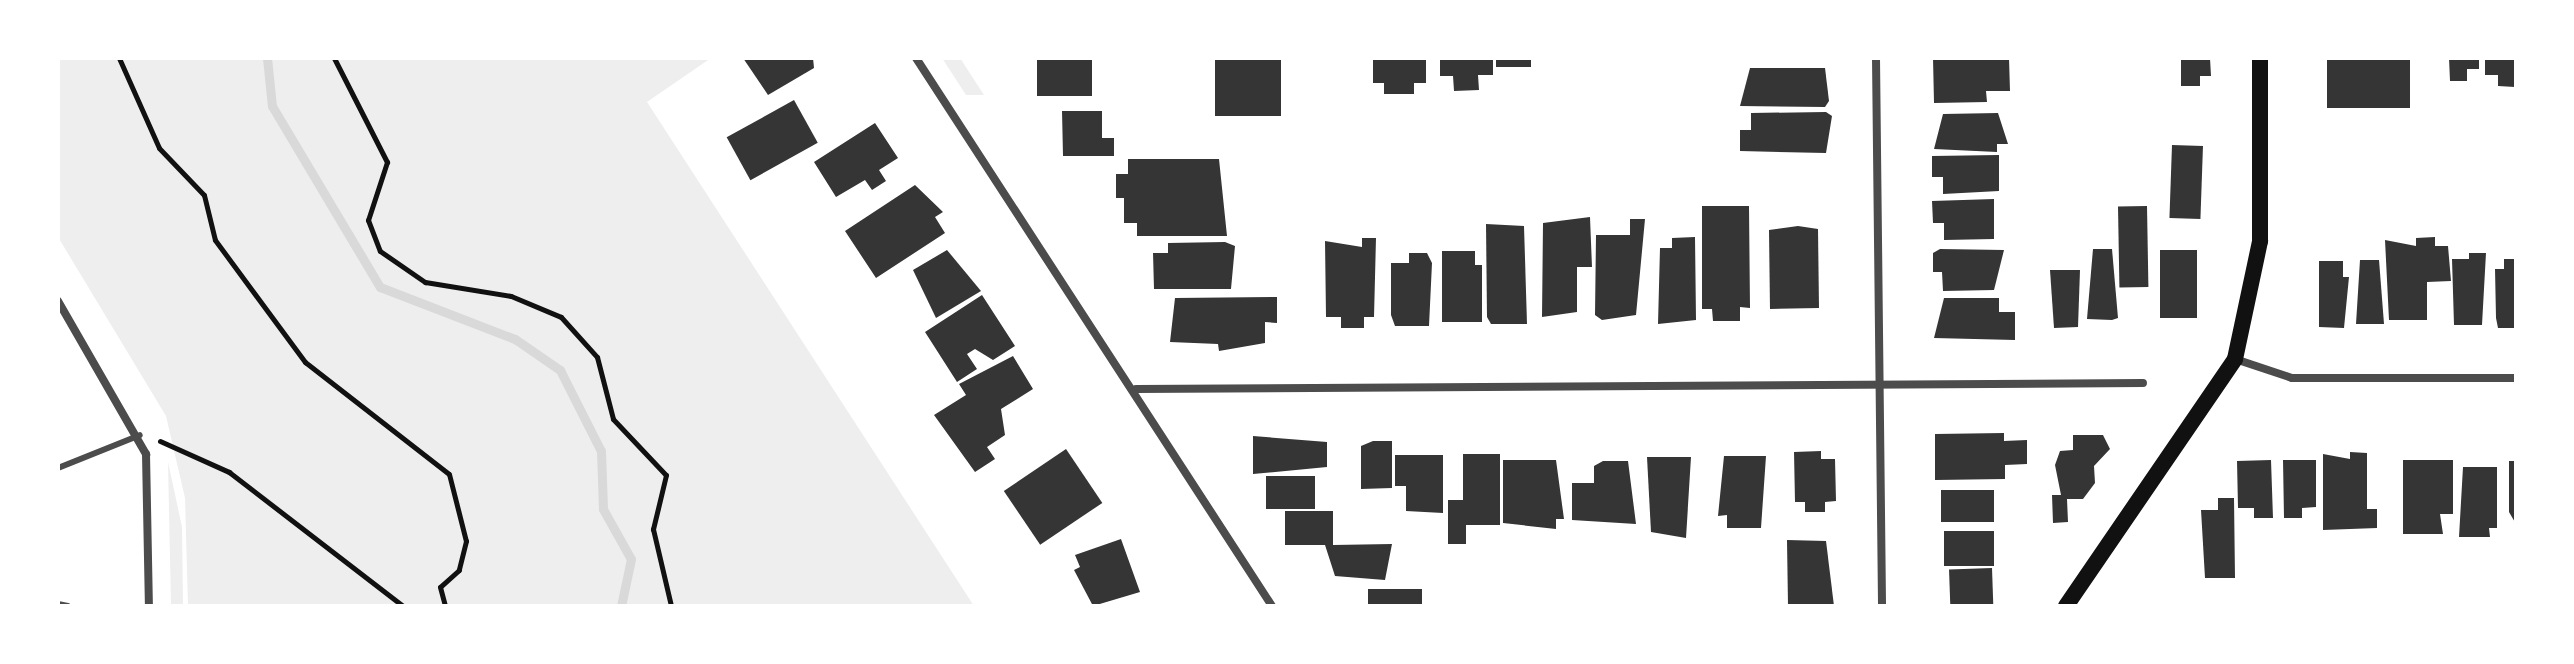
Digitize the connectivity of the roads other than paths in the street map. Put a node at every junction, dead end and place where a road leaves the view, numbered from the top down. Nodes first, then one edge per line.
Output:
1 (916, 58) edge
2 (1876, 58) edge
3 (2260, 58) edge
4 (58, 301) edge
5 (2235, 359) junction
6 (2516, 378) edge
7 (2143, 383) dead end
8 (1878, 385) junction
9 (1136, 389) junction
10 (140, 435) junction
11 (58, 468) edge
12 (58, 604) edge
13 (68, 606) edge
14 (149, 606) edge
15 (1272, 606) edge
16 (1882, 606) edge
17 (2066, 606) edge

1 - 9 street
2 - 8 street
3 - 5 main road
4 - 10 street
5 - 6 street
5 - 17 main road
7 - 8 street
8 - 9 street
8 - 16 street
9 - 15 street
10 - 11 lane
10 - 14 street
12 - 13 lane

